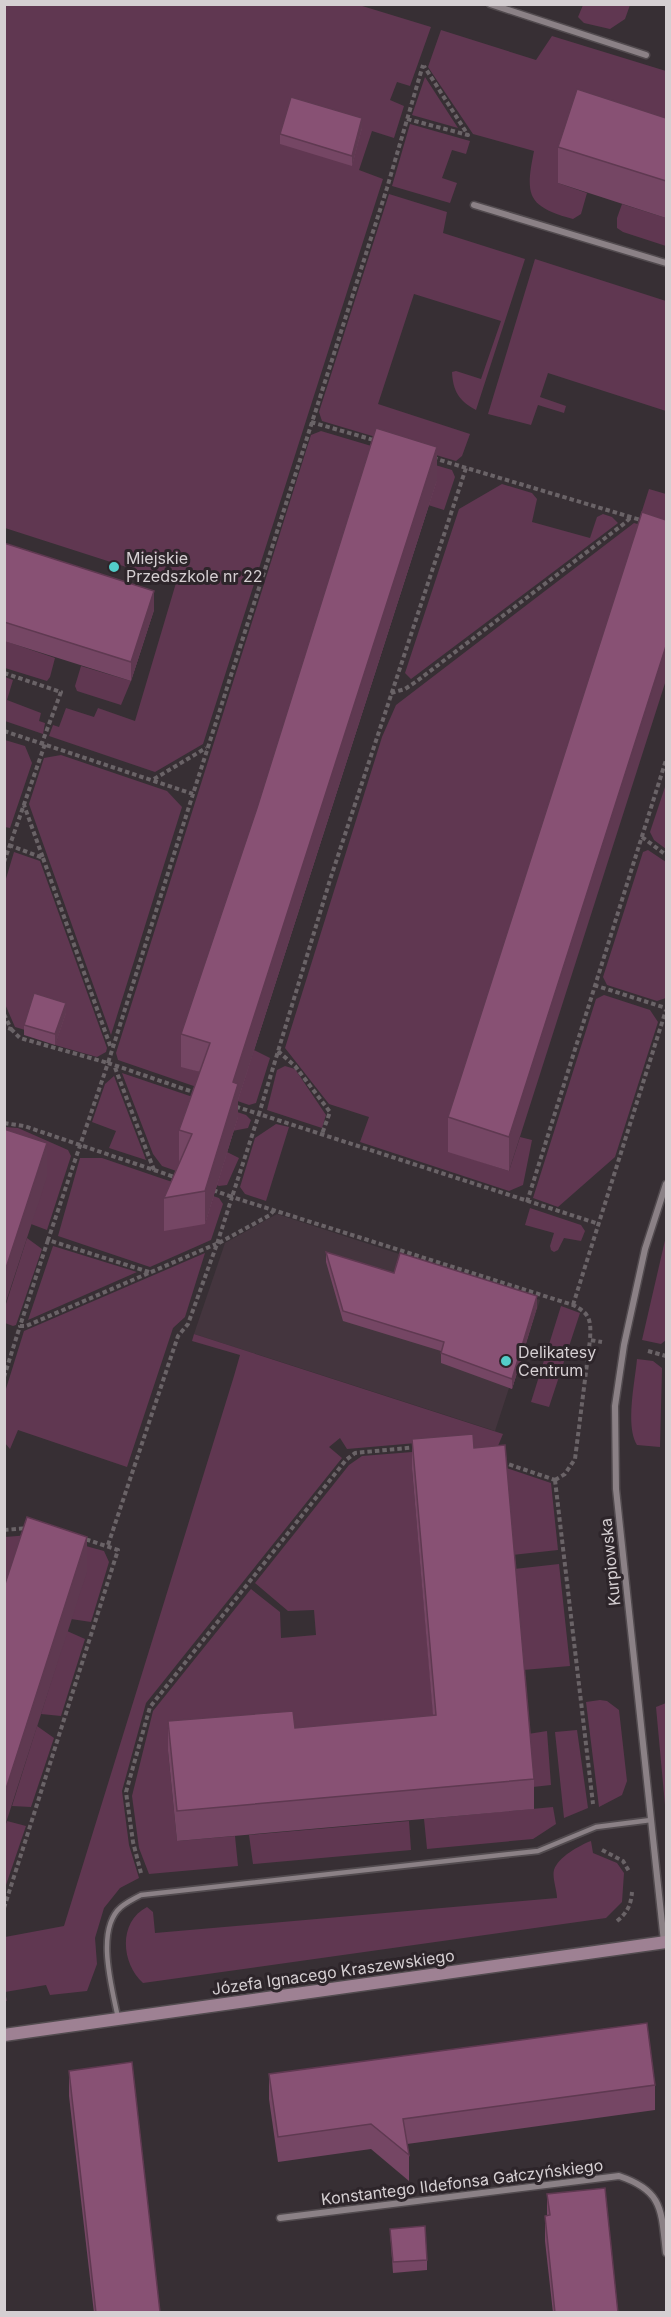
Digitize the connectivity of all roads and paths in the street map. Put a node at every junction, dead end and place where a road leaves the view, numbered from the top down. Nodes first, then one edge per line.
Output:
1 (490, 4) edge
2 (646, 55) dead end
3 (408, 119) junction
4 (474, 205) dead end
5 (666, 263) edge
6 (311, 422) junction
7 (377, 442) edge
8 (433, 458) edge
9 (466, 468) junction
10 (631, 517) junction
11 (649, 522) edge
12 (4, 673) edge
13 (390, 693) junction
14 (4, 730) edge
15 (43, 743) junction
16 (206, 747) junction
17 (666, 760) edge
18 (154, 779) junction
19 (193, 794) junction
20 (24, 805) junction
21 (642, 837) junction
22 (9, 845) junction
23 (666, 855) edge
24 (43, 858) junction
25 (4, 862) edge
26 (594, 985) junction
27 (666, 1009) edge
28 (4, 1014) edge
29 (4, 1027) edge
30 (11, 1029) junction
31 (111, 1048) junction
32 (278, 1051) junction
33 (108, 1063) junction
34 (114, 1065) junction
35 (200, 1094) edge
36 (232, 1105) edge
37 (259, 1114) junction
38 (4, 1123) edge
39 (322, 1134) junction
40 (79, 1145) junction
41 (154, 1170) junction
42 (187, 1181) edge
43 (666, 1184) edge
44 (210, 1189) edge
45 (232, 1197) junction
46 (527, 1202) junction
47 (274, 1210) junction
48 (599, 1224) junction
49 (48, 1240) junction
50 (217, 1244) junction
51 (149, 1272) junction
52 (573, 1305) junction
53 (20, 1326) junction
54 (590, 1340) junction
55 (624, 1345) junction
56 (4, 1377) edge
57 (420, 1447) edge
58 (493, 1459) edge
59 (555, 1480) junction
60 (37, 1527) edge
61 (4, 1530) edge
62 (77, 1537) edge
63 (108, 1545) junction
64 (651, 1820) junction
65 (596, 1827) junction
66 (630, 1873) dead end
67 (632, 1885) dead end
68 (147, 1894) junction
69 (4, 1908) edge
70 (609, 1924) dead end
71 (665, 1942) edge
72 (118, 2019) junction
73 (4, 2035) edge
74 (280, 2218) dead end
75 (666, 2253) edge

1 - 2 street
3 - 3 path
3 - 6 path
4 - 5 street
6 - 7 path
6 - 16 path
8 - 9 path
9 - 10 path
9 - 13 path
10 - 11 path
10 - 13 path
12 - 15 path
13 - 32 path
14 - 15 path
15 - 18 path
15 - 20 path
16 - 18 path
16 - 19 path
17 - 21 path
18 - 19 path
19 - 31 path
20 - 22 path
20 - 24 path
21 - 23 path
21 - 26 path
22 - 24 path
22 - 25 path
24 - 31 path
26 - 27 path
26 - 46 path
27 - 48 path
28 - 30 path
29 - 30 path
30 - 33 path
31 - 33 path
32 - 37 path
32 - 39 path
33 - 34 path
33 - 40 path
34 - 35 path
34 - 41 path
36 - 37 path
37 - 39 path
37 - 45 path
38 - 40 path
39 - 46 path
40 - 41 path
40 - 49 path
41 - 42 path
43 - 55 street, Kurpiowska
44 - 45 path
45 - 47 path
45 - 50 path
46 - 48 path
47 - 50 path
47 - 52 path
48 - 52 path
49 - 51 path
49 - 53 path
50 - 51 path
50 - 63 path
51 - 53 path
52 - 54 path
53 - 56 path
54 - 55 path
54 - 59 path
55 - 64 street, Kurpiowska
57 - 68 path
58 - 59 path
59 - 65 path
60 - 61 path
62 - 63 path
63 - 69 path
64 - 65 lane
64 - 71 street, Kurpiowska
65 - 66 path
65 - 68 lane
67 - 70 path
68 - 72 lane
71 - 72 street, Józefa Ignacego Kraszewskiego
72 - 73 street, Józefa Ignacego Kraszewskiego
74 - 75 street, Konstantego Ildefonsa Gałczyńskiego

